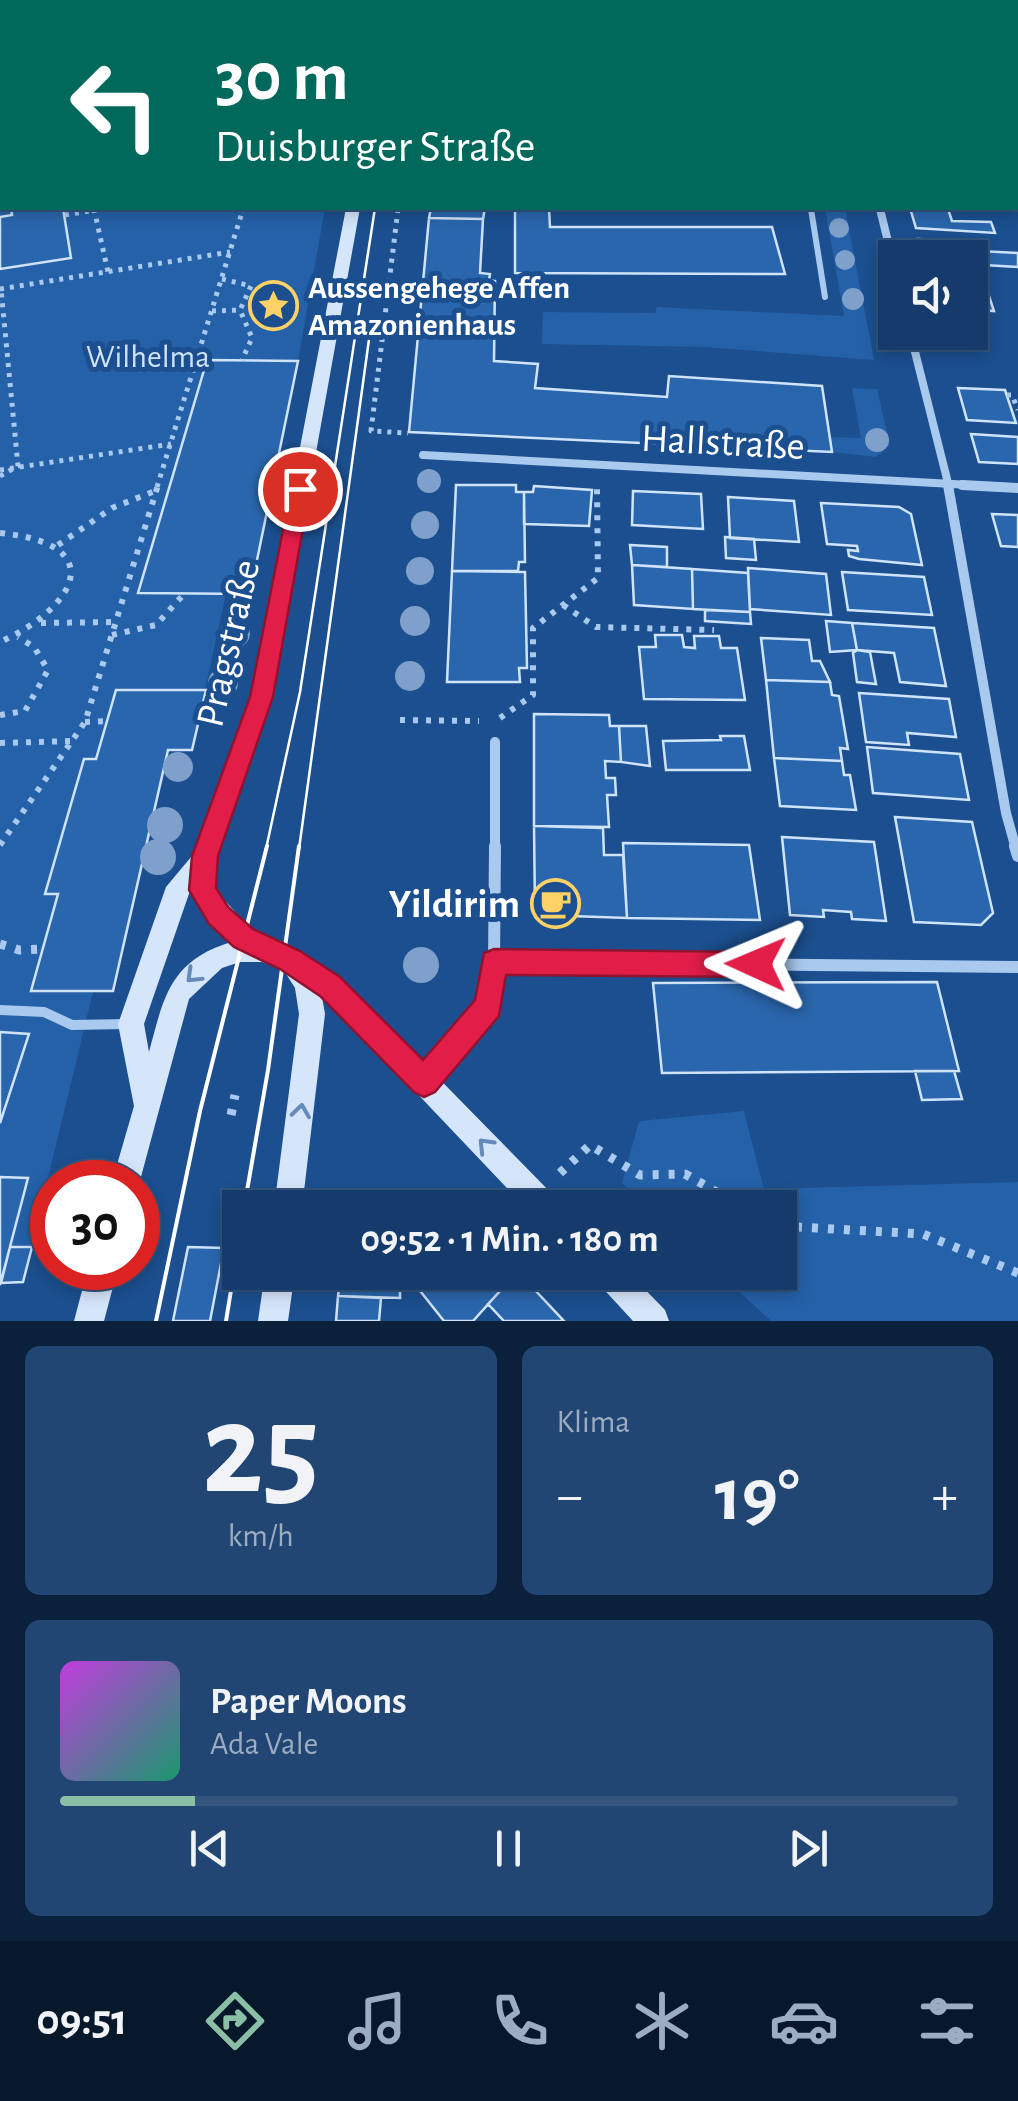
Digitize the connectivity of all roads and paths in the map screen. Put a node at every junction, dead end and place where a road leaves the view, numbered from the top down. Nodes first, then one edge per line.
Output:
1 (90, 210) edge
2 (95, 210) edge
3 (242, 210) edge
4 (354, 210) edge
5 (398, 210) edge
6 (812, 210) edge
7 (880, 210) edge
8 (65, 215) dead end
9 (888, 240) edge
10 (230, 252) junction
11 (108, 272) junction
12 (222, 279) junction
13 (0, 289) edge
14 (825, 297) dead end
15 (240, 310) junction
16 (212, 311) junction
17 (914, 350) edge
18 (242, 360) dead end
19 (1007, 394) dead end
20 (1016, 412) edge
21 (408, 433) dead end
22 (171, 444) junction
23 (424, 456) dead end
24 (597, 463) junction
25 (18, 466) junction
26 (0, 473) edge
27 (948, 484) junction
28 (1018, 488) edge
29 (156, 491) junction
30 (0, 534) edge
31 (58, 546) junction
32 (184, 594) dead end
33 (563, 605) junction
34 (116, 622) junction
35 (40, 624) junction
36 (714, 630) dead end
37 (112, 635) junction
38 (17, 636) junction
39 (0, 642) edge
40 (0, 715) edge
41 (107, 720) dead end
42 (400, 720) dead end
43 (495, 721) junction
44 (85, 722) junction
45 (71, 742) junction
46 (495, 742) joint
47 (0, 743) edge
48 (0, 845) edge
49 (205, 856) junction
50 (1018, 856) edge
51 (0, 944) edge
52 (43, 950) dead end
53 (286, 958) junction
54 (494, 962) junction
55 (1018, 967) edge
56 (0, 1010) edge
57 (131, 1024) junction
58 (424, 1082) junction
59 (235, 1095) dead end
60 (145, 1106) junction
61 (230, 1116) dead end
62 (132, 1160) edge
63 (290, 1190) edge
64 (528, 1190) edge
65 (551, 1190) edge
66 (713, 1190) edge
67 (797, 1227) edge
68 (1018, 1273) edge
69 (97, 1290) edge
70 (277, 1290) edge
71 (625, 1290) edge
72 (89, 1321) edge
73 (273, 1321) edge
74 (654, 1321) edge

1 - 8 path
2 - 11 path
3 - 10 path
4 - 49 main road, Pragstraße
5 - 21 path
6 - 14 lane
7 - 9 street
10 - 11 path
10 - 12 path
11 - 13 path
12 - 15 path
12 - 16 path
13 - 25 path
15 - 16 path
15 - 18 path
16 - 22 path
17 - 27 street
19 - 20 path
22 - 25 path
22 - 29 path
23 - 24 street, Hallstraße
24 - 27 street, Hallstraße
24 - 33 path
25 - 26 path
27 - 28 street, Hallstraße
27 - 50 street
29 - 31 path
29 - 34 path
30 - 31 path
31 - 35 path
32 - 37 path
33 - 36 path
33 - 43 path
34 - 35 path
34 - 37 path
35 - 38 path
37 - 44 path
38 - 39 path
38 - 40 path
41 - 44 path
42 - 43 path
43 - 46 path
44 - 45 path
45 - 47 path
45 - 48 path
46 - 54 street
49 - 53 main road, Pragstraße
49 - 57 main road, Pragstraße
51 - 52 path
53 - 58 main road, Pragstraße
53 -> 60 main road
63 -> 53 main road
54 - 55 street
54 - 58 street
56 - 57 lane
57 - 60 main road, Pragstraße
64 -> 58 main road, Pragstraße
59 - 61 path
60 - 62 main road, Pragstraße
65 - 66 path
67 - 68 path
69 - 72 main road
70 - 73 main road
71 - 74 main road

